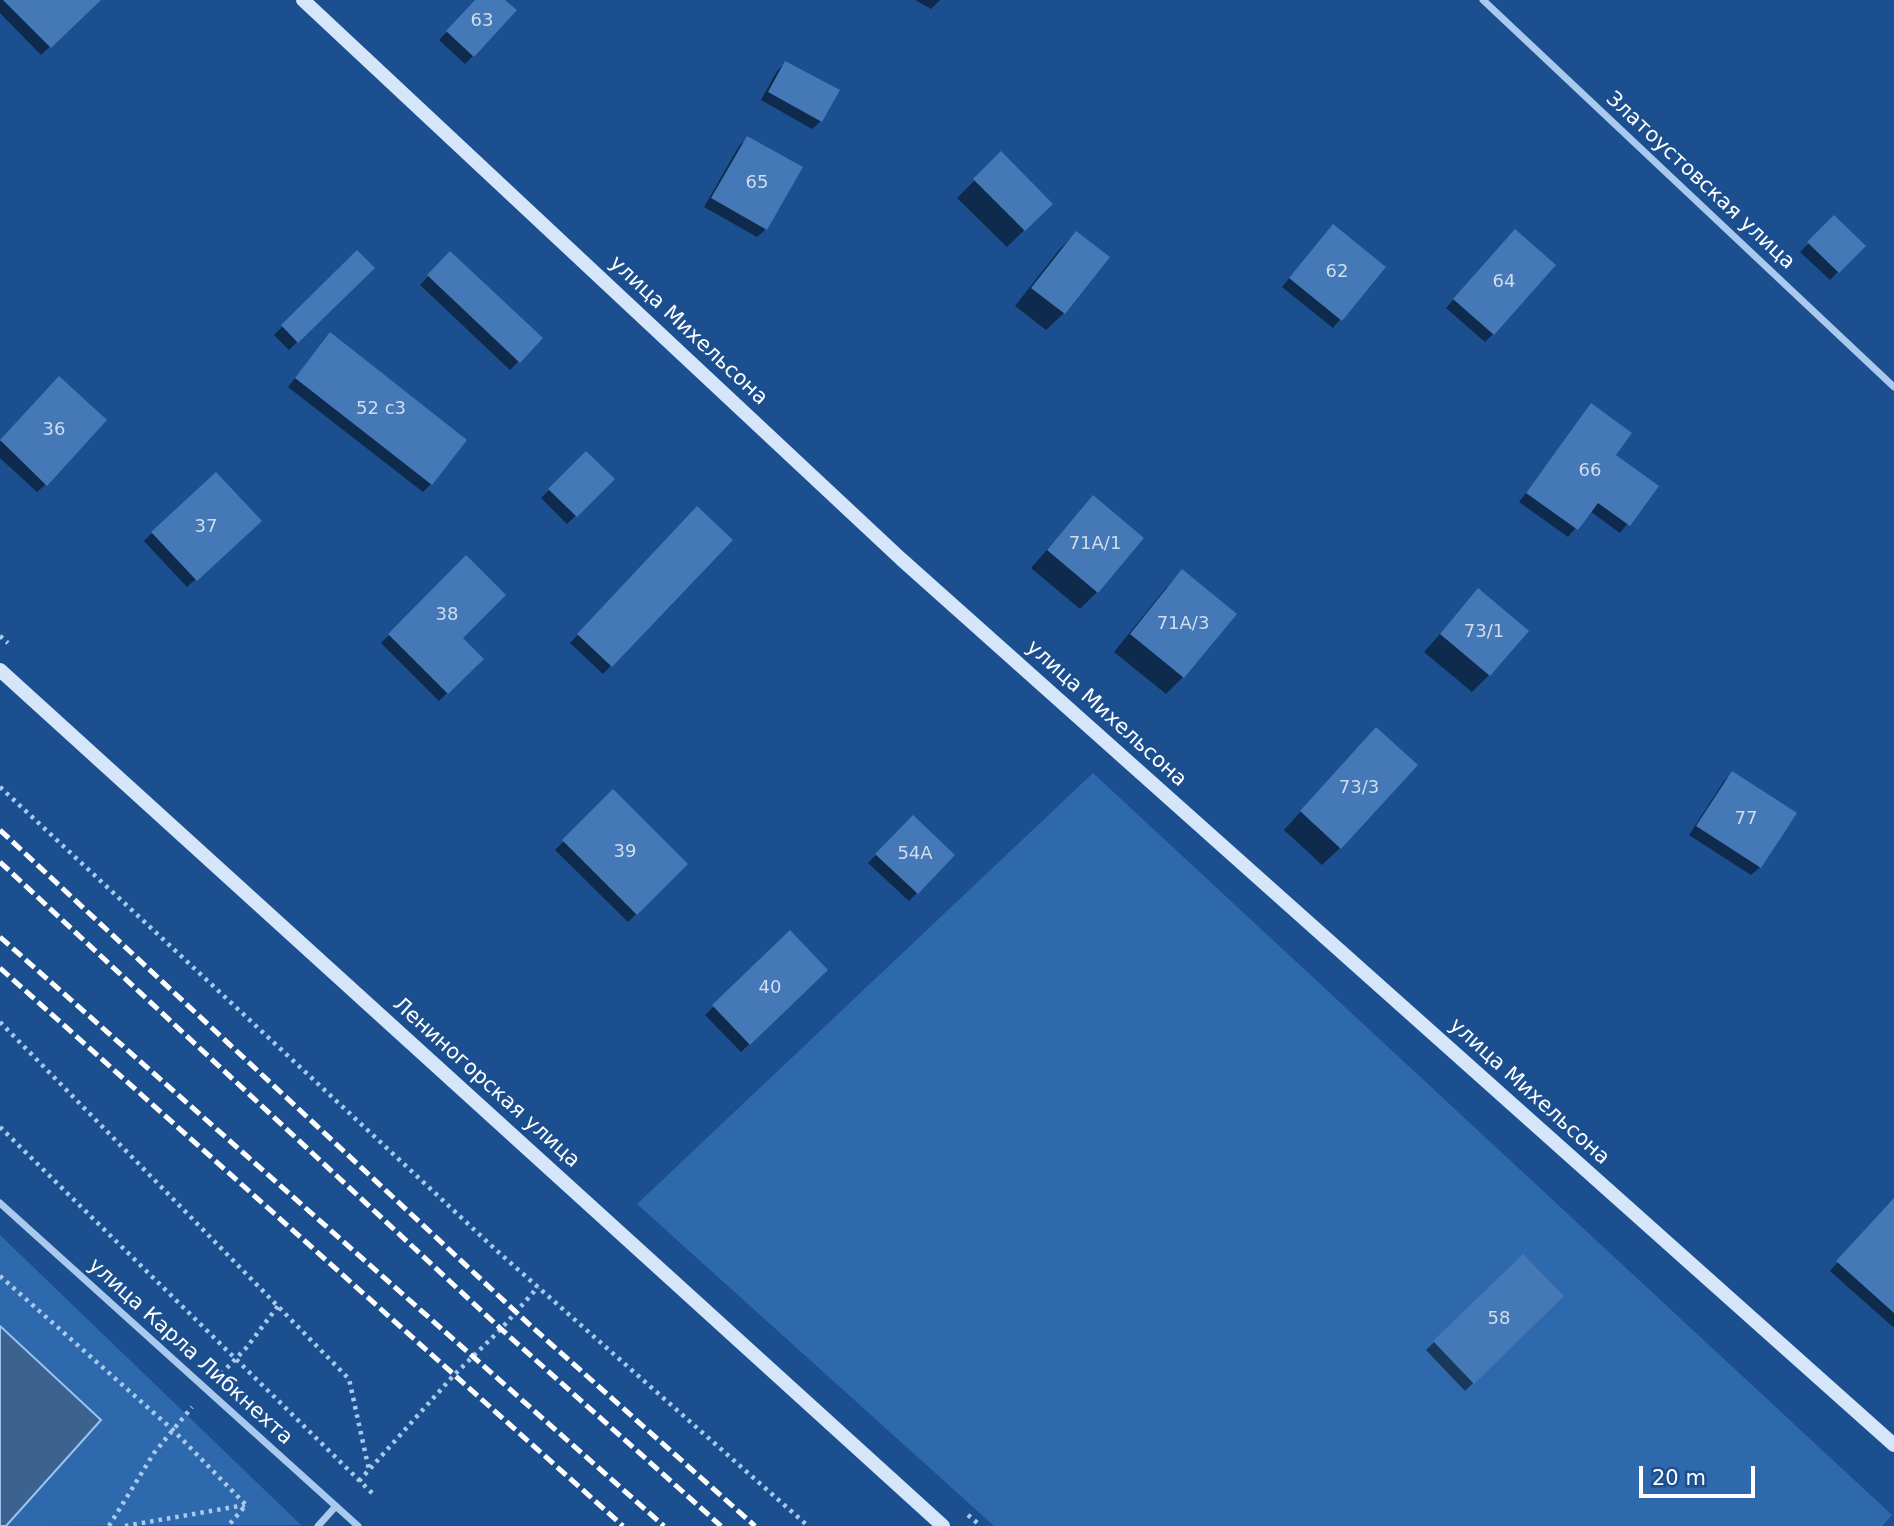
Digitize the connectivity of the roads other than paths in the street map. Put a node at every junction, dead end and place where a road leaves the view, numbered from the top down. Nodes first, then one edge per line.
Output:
1 (303, 0) edge
2 (1483, 0) edge
3 (1894, 387) edge
4 (0, 670) edge
5 (0, 1203) edge
6 (1894, 1445) edge
7 (336, 1506) junction
8 (318, 1526) edge
9 (358, 1526) edge
10 (943, 1526) edge

1 - 6 street, улица Михельсона
2 - 3 street, Златоустовская улица
4 - 10 street, Лениногорская улица
5 - 7 street, улица Карла Либкнехта
7 - 8 street
7 - 9 street, улица Карла Либкнехта

